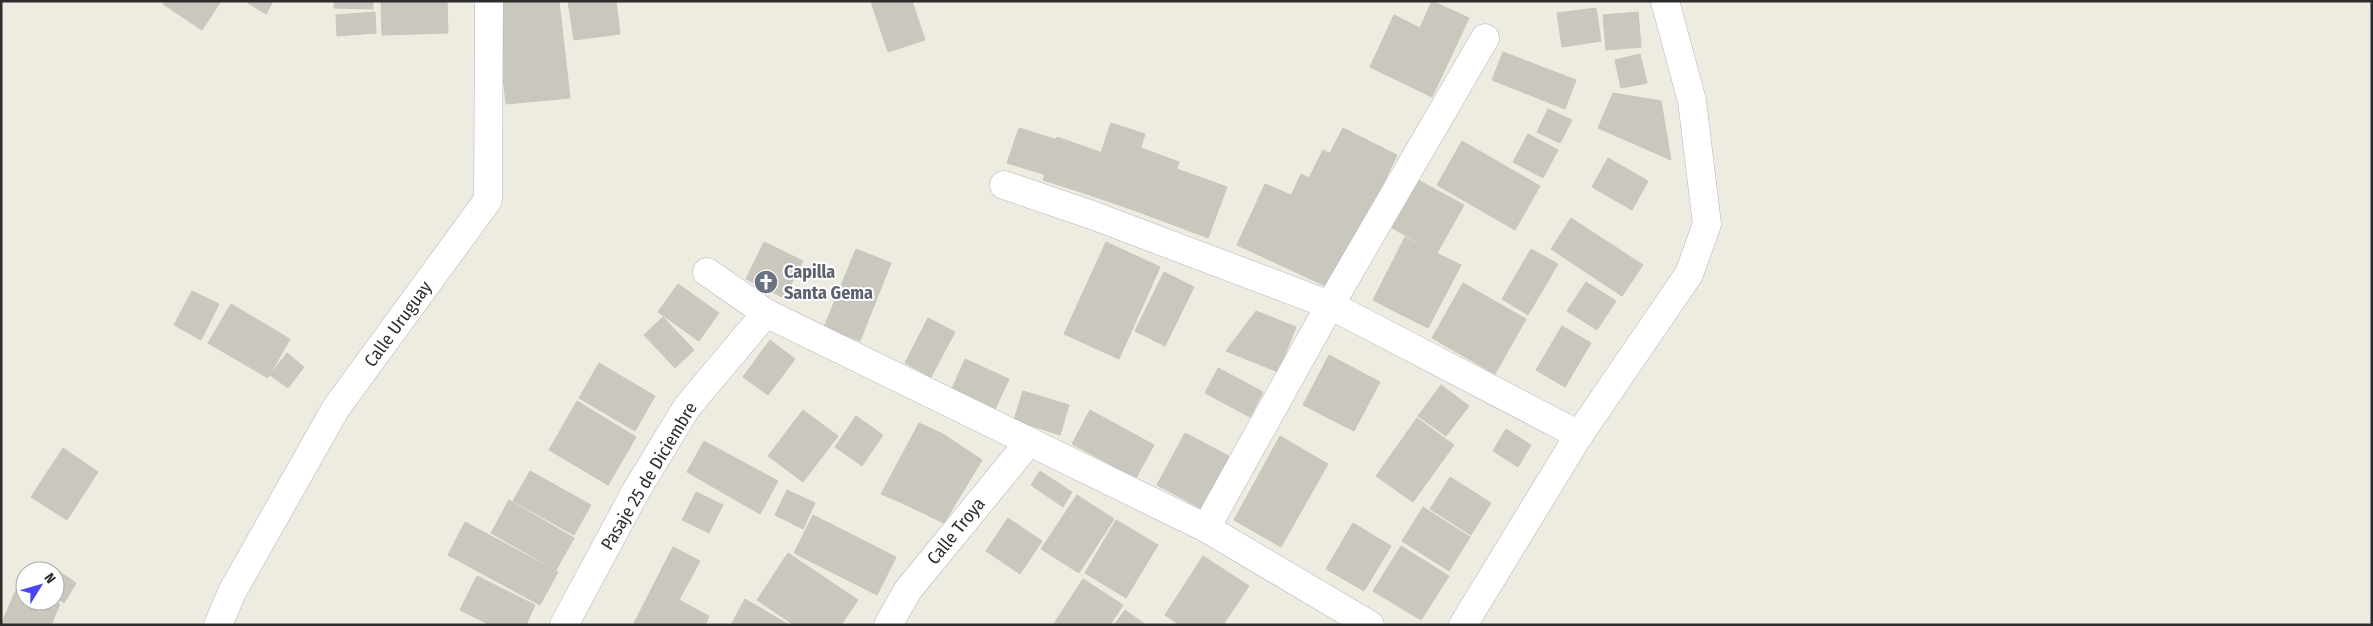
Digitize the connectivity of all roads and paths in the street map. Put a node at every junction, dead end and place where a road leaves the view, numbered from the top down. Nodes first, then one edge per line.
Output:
1 (489, 1) edge
2 (1665, 1) edge
3 (1485, 38) dead end
4 (1004, 185) dead end
5 (707, 272) dead end
6 (1330, 305) junction
7 (766, 313) junction
8 (1579, 435) junction
9 (1029, 442) junction
10 (1206, 528) junction
11 (218, 625) edge
12 (564, 625) edge
13 (888, 625) edge
14 (1370, 625) edge
15 (1463, 625) edge

1 - 11 street, Calle Uruguay
2 - 8 street
3 - 6 street
4 - 6 street
5 - 7 street
6 - 8 street
6 - 10 street
7 - 9 street
7 - 12 street, Pasaje 25 de Diciembre
8 - 15 street
9 - 10 street
9 - 13 street, Calle Troya
10 - 14 street

